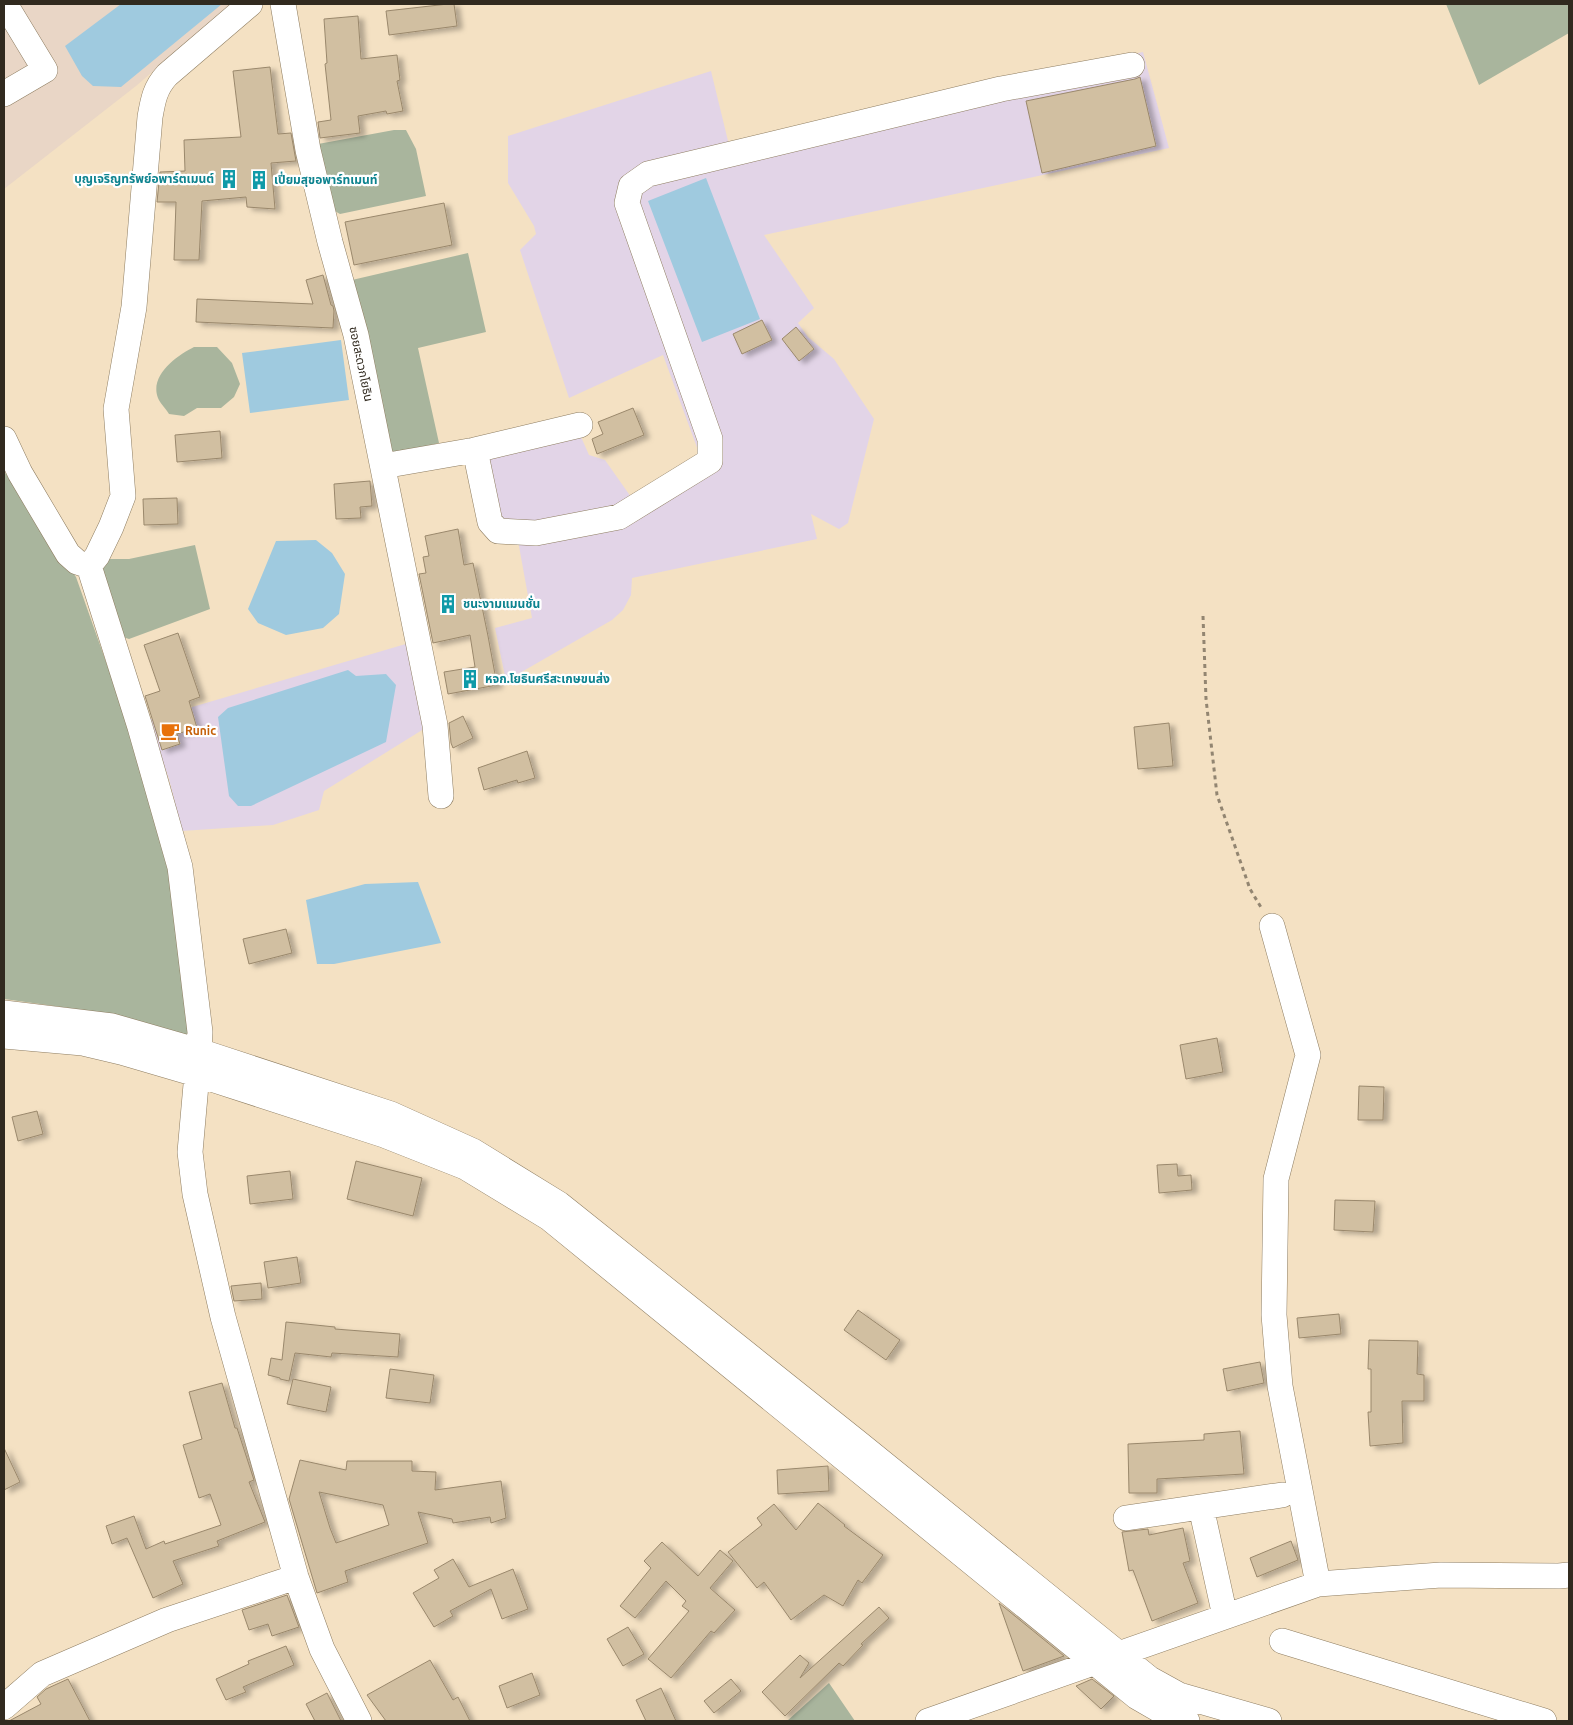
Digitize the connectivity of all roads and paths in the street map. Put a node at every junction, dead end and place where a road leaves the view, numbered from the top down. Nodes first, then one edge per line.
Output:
1 (5, 4) edge
2 (250, 4) edge
3 (283, 4) edge
4 (1132, 65) dead end
5 (4, 94) edge
6 (580, 425) dead end
7 (4, 439) edge
8 (475, 450) junction
9 (383, 466) junction
10 (89, 566) junction
11 (1203, 616) dead end
12 (441, 796) dead end
13 (1272, 926) joint
14 (4, 1012) edge
15 (4, 1036) edge
16 (198, 1062) junction
17 (1282, 1495) dead end
18 (1201, 1507) junction
19 (1126, 1518) dead end
20 (1569, 1575) edge
21 (296, 1577) junction
22 (1318, 1584) junction
23 (1225, 1616) junction
24 (1282, 1641) dead end
25 (1107, 1659) junction
26 (4, 1707) edge
27 (359, 1721) edge
28 (928, 1721) edge
29 (1187, 1721) edge
30 (1269, 1721) edge
31 (1544, 1721) edge

1 - 5 street
2 - 10 street
3 - 9 street, ซอยสะดวกโยธิน
4 - 8 street
6 - 8 street
7 - 10 street
8 - 9 street
9 - 12 street, ซอยสะดวกโยธิน
10 - 16 street
11 - 13 path
13 - 22 street
14 - 16 street
15 - 16 street
16 - 21 street
16 - 25 street
17 - 18 street
18 - 19 street
18 - 23 street
20 - 22 street
21 - 26 street
21 - 27 street
22 - 23 street
23 - 25 street
24 - 31 street
25 - 28 street
25 - 29 street
25 - 30 street

